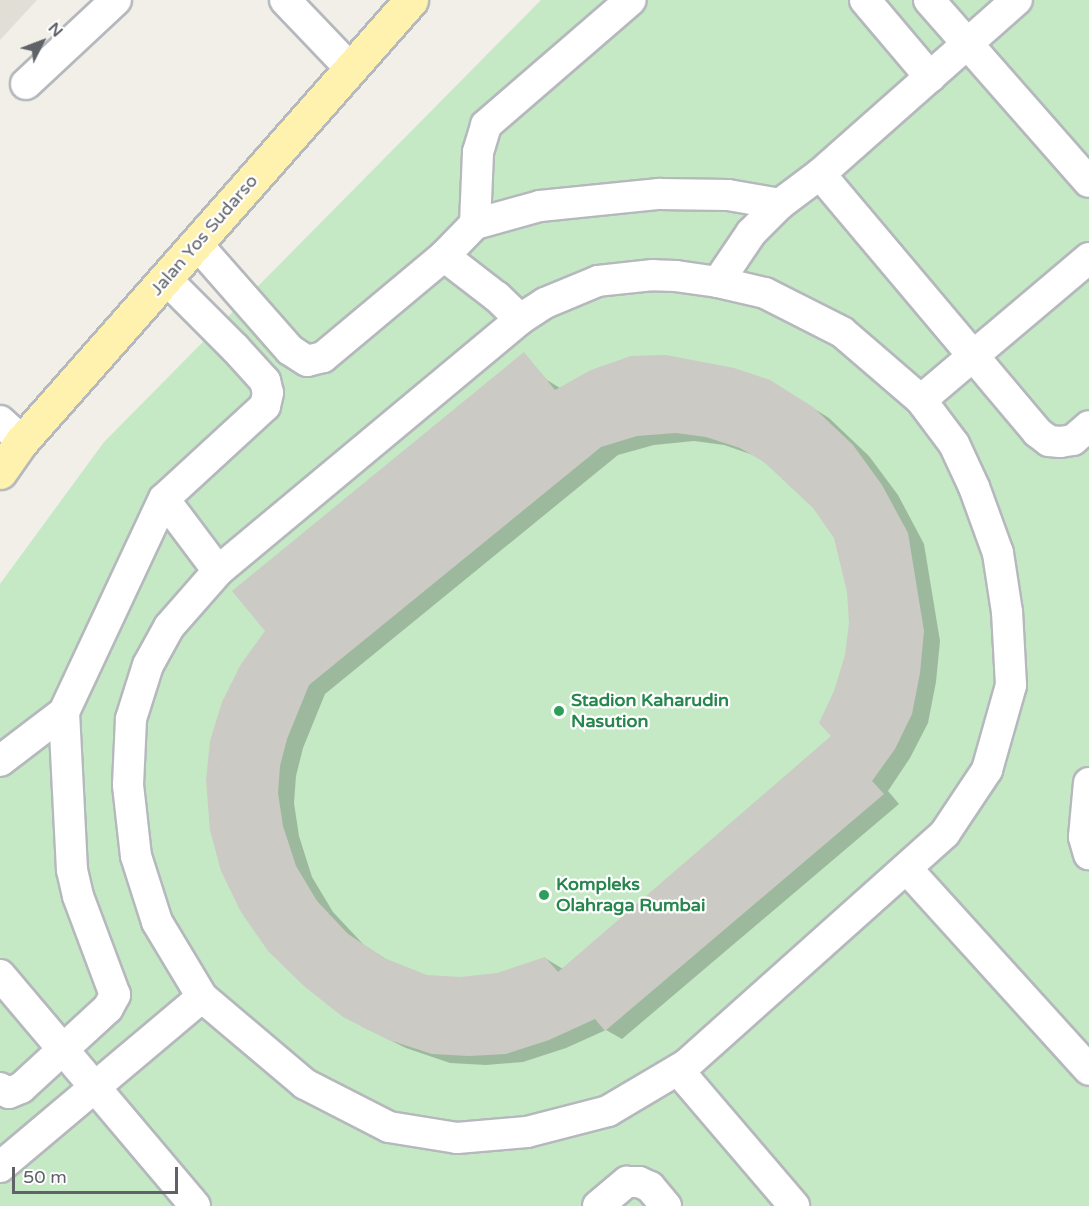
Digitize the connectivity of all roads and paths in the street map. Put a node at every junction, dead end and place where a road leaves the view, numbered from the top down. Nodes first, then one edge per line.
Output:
1 (116, 0) edge
2 (285, 0) edge
3 (411, 0) edge
4 (631, 0) edge
5 (865, 0) edge
6 (929, 0) edge
7 (1017, 0) edge
8 (969, 45) junction
9 (349, 67) junction
10 (930, 77) junction
11 (26, 84) dead end
12 (820, 174) junction
13 (1089, 182) edge
14 (780, 204) junction
15 (475, 224) junction
16 (196, 243) junction
17 (444, 256) junction
18 (1089, 258) edge
19 (166, 279) junction
20 (718, 282) junction
21 (520, 318) junction
22 (975, 357) junction
23 (306, 361) junction
24 (268, 393) junction
25 (921, 400) junction
26 (1089, 426) edge
27 (11, 431) edge
28 (0, 472) edge
29 (164, 498) junction
30 (218, 571) junction
31 (64, 712) junction
32 (0, 760) edge
33 (1089, 783) edge
34 (1089, 854) edge
35 (907, 869) junction
36 (0, 975) edge
37 (202, 997) junction
38 (62, 1050) junction
39 (678, 1070) junction
40 (1089, 1070) edge
41 (0, 1088) edge
42 (94, 1088) junction
43 (0, 1167) edge
44 (195, 1206) edge
45 (598, 1206) edge
46 (666, 1206) edge
47 (794, 1206) edge

1 - 11 lane
2 - 9 lane
3 - 9 main road, Jalan Yos Sudarso
4 - 15 lane
5 - 10 lane
6 - 8 lane
7 - 8 lane
8 - 10 lane
8 - 13 lane
9 - 16 main road, Jalan Yos Sudarso
10 - 12 lane
12 - 14 lane
12 - 22 lane
14 - 15 lane
14 - 20 lane
15 - 17 lane
16 - 19 main road, Jalan Yos Sudarso
16 - 23 lane
17 - 21 lane
17 - 23 lane
18 - 22 lane
19 - 24 lane
19 - 27 main road, Jalan Yos Sudarso
20 - 21 lane
20 - 25 lane
21 - 30 lane
22 - 25 lane
22 - 26 lane
23 - 24 lane
24 - 29 lane
25 - 35 lane
27 - 28 main road, Jalan Yos Sudarso
29 - 30 lane
29 - 31 lane
30 - 37 lane
31 - 32 lane
31 - 38 lane
33 - 34 lane
35 - 39 lane
35 - 40 lane
36 - 38 lane
37 - 39 lane
37 - 42 lane
38 - 41 lane
38 - 42 lane
39 - 47 lane
42 - 43 lane
42 - 44 lane
45 - 46 lane

